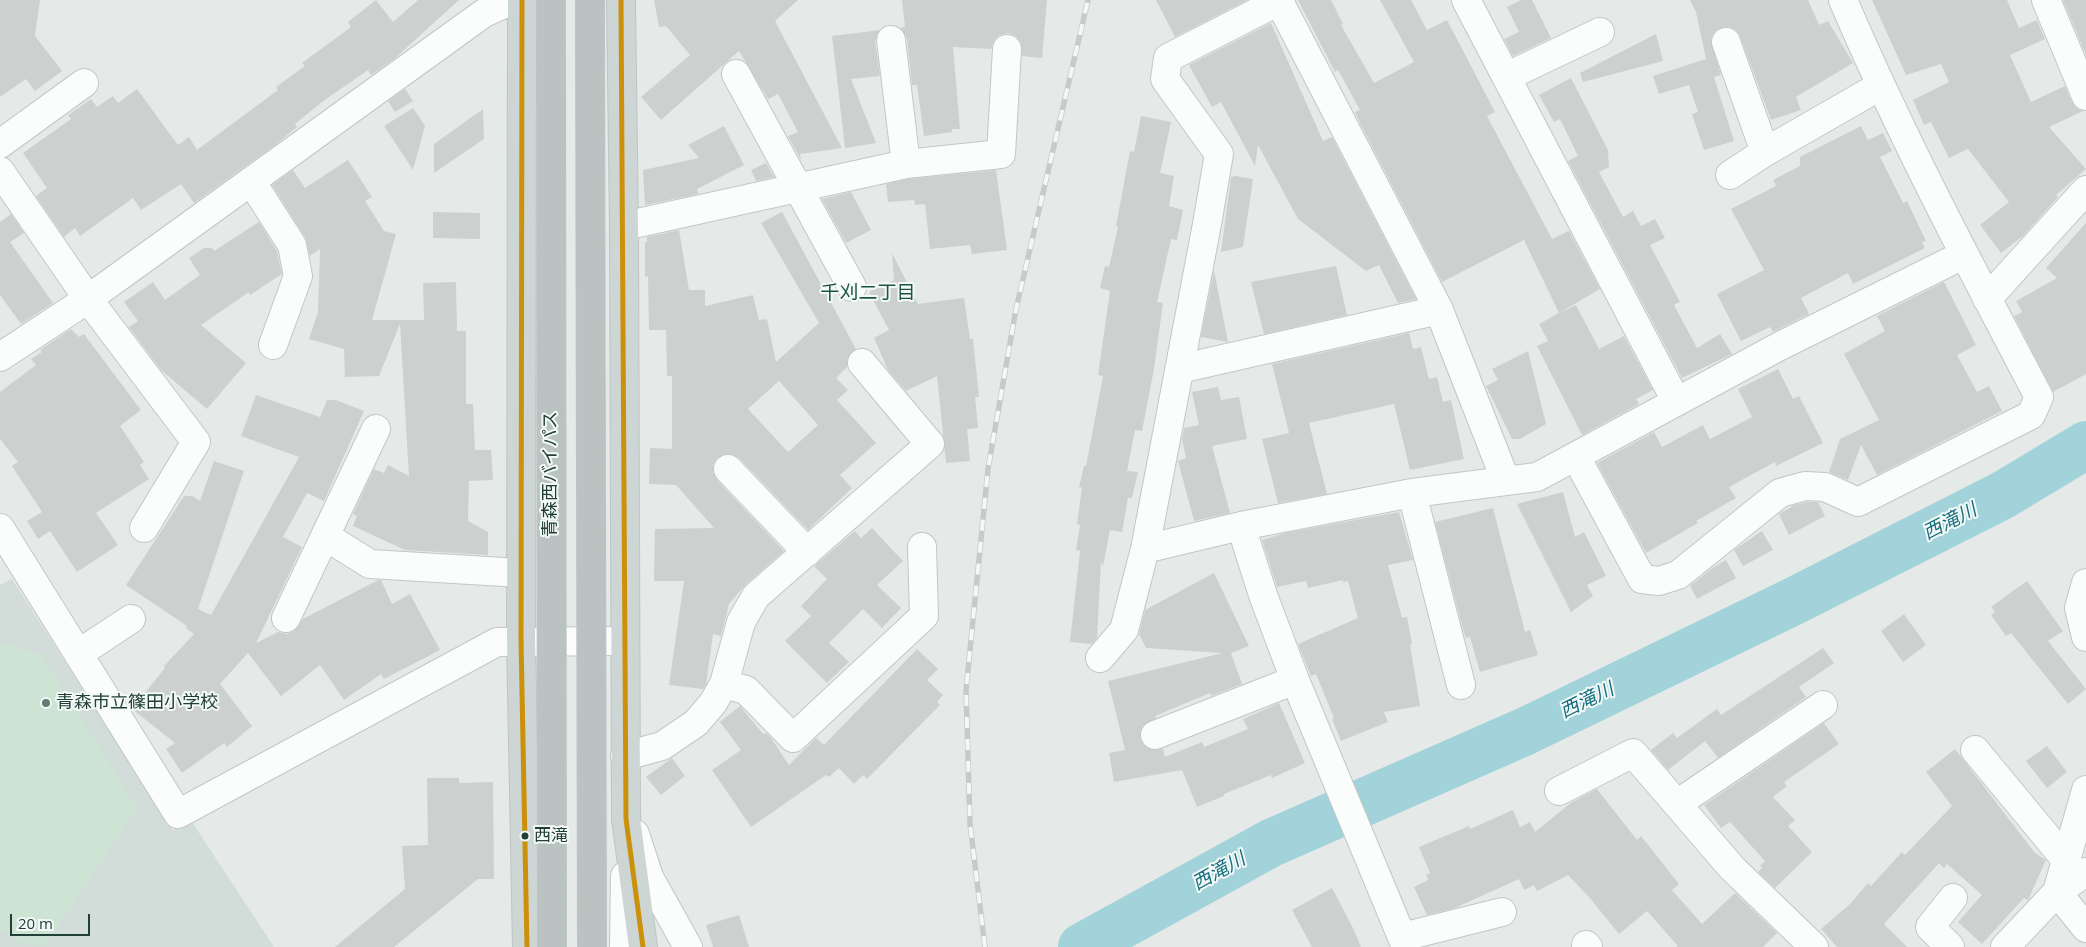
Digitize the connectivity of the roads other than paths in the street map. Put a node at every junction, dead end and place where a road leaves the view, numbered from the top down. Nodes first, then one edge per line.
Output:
1 (513, 0) edge
2 (522, 0) edge
3 (551, 0) edge
4 (590, 0) edge
5 (621, 0) edge
6 (1280, 0) edge
7 (1466, 0) edge
8 (1843, 0) edge
9 (2046, 0) edge
10 (1600, 32) dead end
11 (891, 40) dead end
12 (1726, 42) dead end
13 (1007, 49) dead end
14 (736, 74) dead end
15 (1506, 77) junction
16 (84, 83) dead end
17 (1880, 86) junction
18 (2086, 96) edge
19 (0, 144) edge
20 (1765, 152) junction
21 (906, 164) junction
22 (0, 171) edge
23 (1730, 175) dead end
24 (251, 182) junction
25 (797, 189) junction
26 (2086, 190) edge
27 (624, 226) junction
28 (1963, 255) junction
29 (852, 287) dead end
30 (88, 299) junction
31 (1987, 299) junction
32 (1439, 310) junction
33 (273, 345) dead end
34 (0, 358) edge
35 (862, 363) dead end
36 (1179, 369) junction
37 (1676, 401) junction
38 (376, 429) dead end
39 (1576, 457) junction
40 (728, 470) dead end
41 (1505, 479) junction
42 (1412, 493) junction
43 (1241, 526) junction
44 (0, 528) edge
45 (144, 528) dead end
46 (325, 536) junction
47 (922, 547) dead end
48 (1145, 549) junction
49 (807, 552) junction
50 (521, 573) junction
51 (2086, 582) edge
52 (286, 618) dead end
53 (131, 619) dead end
54 (2086, 637) edge
55 (521, 640) junction
56 (624, 641) junction
57 (78, 654) junction
58 (1100, 658) dead end
59 (1296, 680) junction
60 (724, 684) junction
61 (1461, 685) dead end
62 (1823, 704) dead end
63 (1155, 735) dead end
64 (1976, 750) dead end
65 (625, 756) junction
66 (2086, 790) edge
67 (1559, 791) dead end
68 (1677, 804) junction
69 (626, 814) junction
70 (2076, 866) edge
71 (2057, 892) junction
72 (1953, 898) dead end
73 (1502, 912) dead end
74 (2086, 928) edge
75 (1404, 942) edge
76 (527, 947) edge
77 (552, 947) edge
78 (592, 947) edge
79 (624, 947) edge
80 (643, 947) edge
81 (688, 947) edge
82 (1814, 947) edge
83 (1950, 947) edge
84 (2005, 947) edge

1 - 24 street
2 - 50 main road
3 - 77 highway, 青森西バイパス, bridge
4 - 78 highway, bridge
5 - 27 main road
6 - 32 street
6 - 36 street
7 - 15 street
8 - 17 street
9 - 18 street
10 - 15 street
11 - 21 street
12 - 20 street
13 - 21 street
14 - 25 street
15 - 37 street
16 - 19 street
17 - 20 street
17 - 28 street
20 - 23 street
21 - 25 street
22 - 30 street
24 - 30 street
24 - 33 street
25 - 27 street
25 - 29 street
26 - 31 street
27 - 56 main road
28 - 31 street
28 - 37 street
30 - 34 street
30 - 45 street
31 - 39 street
32 - 36 street
32 - 41 street
35 - 49 street
36 - 48 street
37 - 39 street
38 - 46 street
39 - 41 street
40 - 49 street
41 - 42 street
42 - 43 street
42 - 61 street
43 - 48 street
43 - 59 street
44 - 57 street
46 - 50 street
46 - 52 street
47 - 60 street
48 - 58 street
49 - 60 street
50 - 55 main road
51 - 54 street
53 - 57 street
55 - 56 street
55 - 57 street
55 - 76 main road
56 - 65 main road
59 - 63 street
59 - 75 street
60 - 65 street
62 - 68 street
64 - 70 street
65 - 69 main road
66 - 70 street
67 - 68 street
68 - 82 street
69 - 79 street
69 - 80 main road
69 - 81 street
70 - 71 street
71 - 74 street
71 - 84 street
72 - 83 street
73 - 75 street

